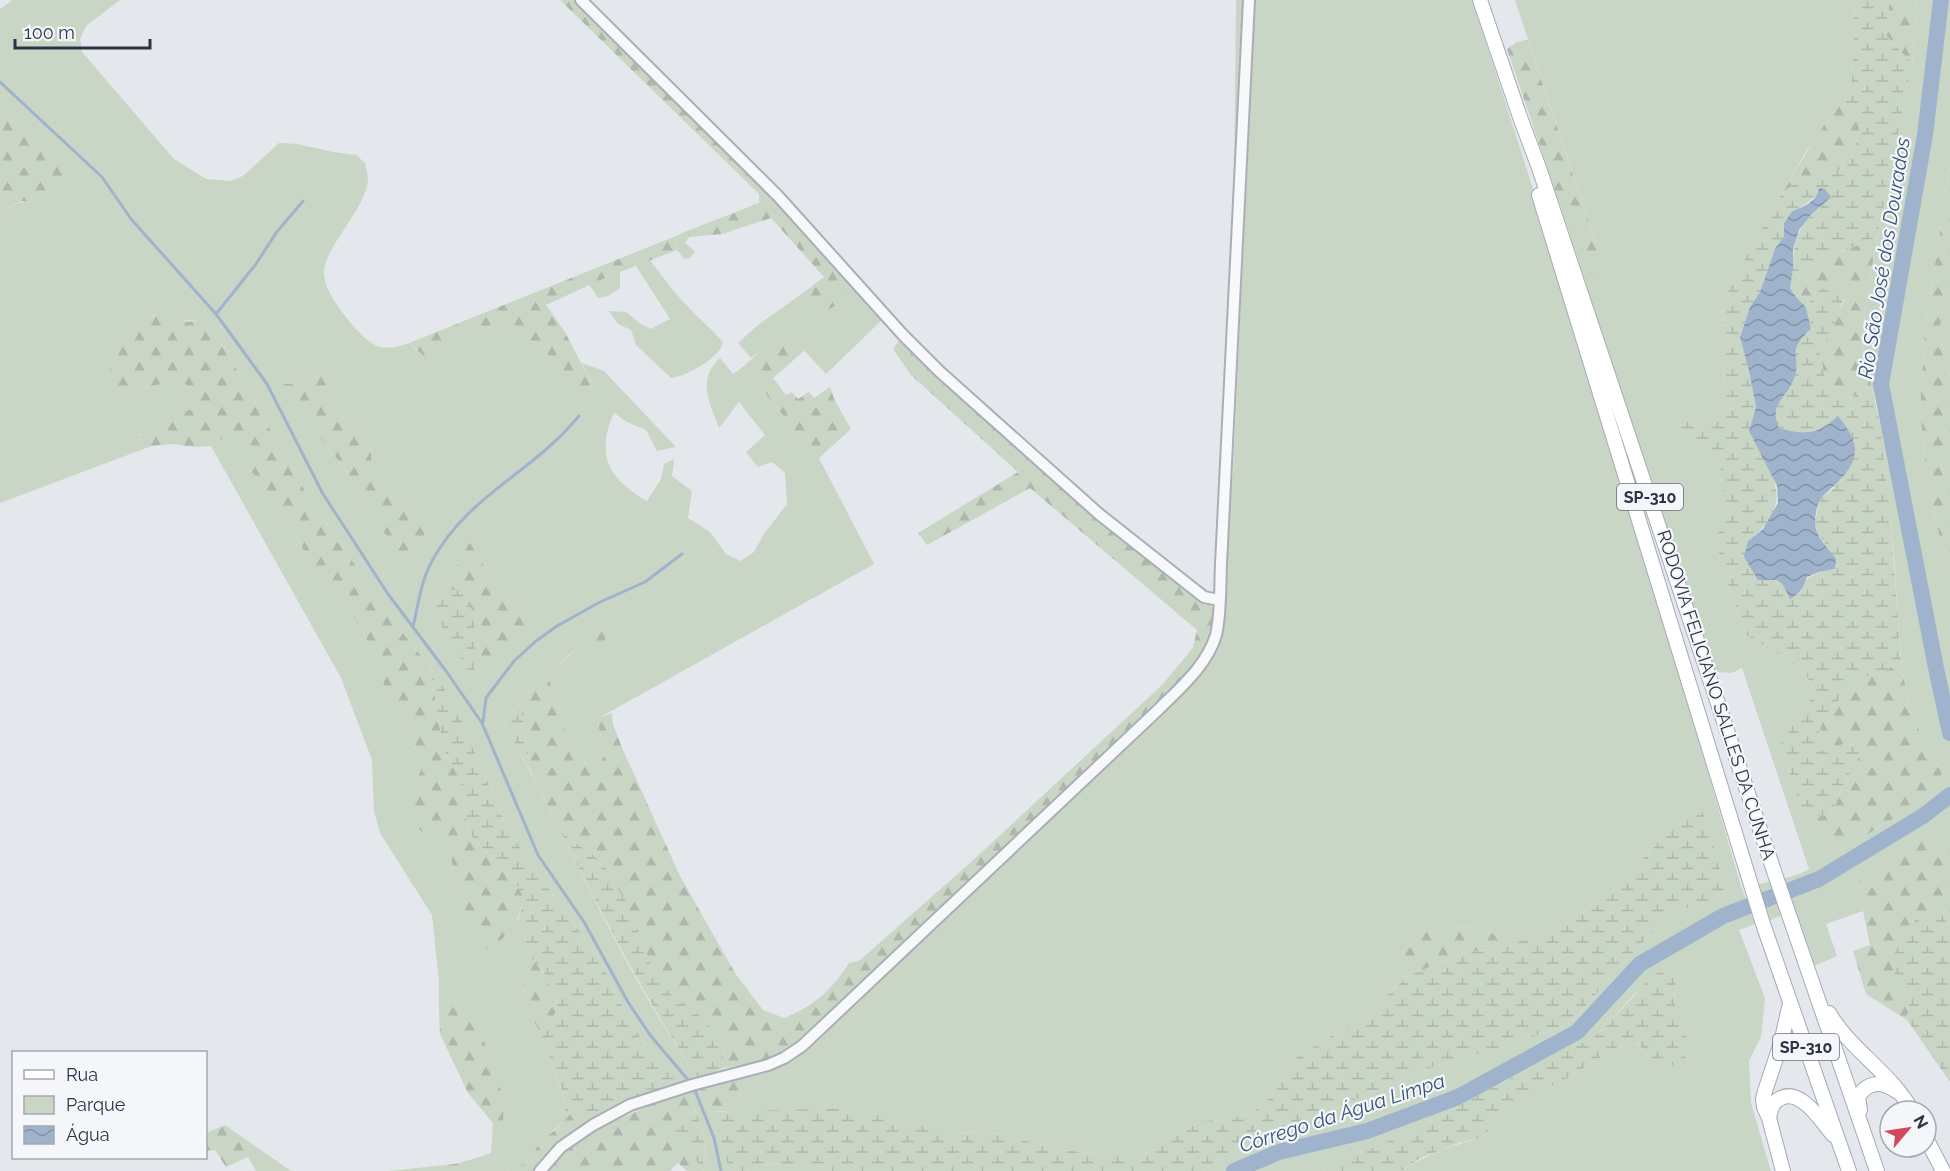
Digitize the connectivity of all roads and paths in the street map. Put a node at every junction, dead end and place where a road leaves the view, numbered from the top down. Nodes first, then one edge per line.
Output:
1 (581, 0) edge
2 (1249, 0) edge
3 (1480, 0) edge
4 (1520, 117) junction
5 (1219, 600) junction
6 (1808, 971) junction
7 (1791, 1001) junction
8 (1903, 1099) edge
9 (1905, 1099) edge
10 (1769, 1118) junction
11 (1839, 1142) junction
12 (1868, 1143) junction
13 (540, 1171) edge
14 (1783, 1171) edge
15 (1849, 1171) edge
16 (1877, 1171) edge

1 - 5 street
2 - 5 street
3 - 4 main road, RODOVIA FELICIANO SALLES DA CUNHA / SP-310
4 - 6 main road, RODOVIA FELICIANO SALLES DA CUNHA / SP-310
4 - 7 main road, RODOVIA FELICIANO SALLES DA CUNHA / SP-310
5 - 13 street
6 - 9 main road
6 - 12 main road, RODOVIA FELICIANO SALLES DA CUNHA / SP-310
7 - 10 main road
7 - 11 main road, RODOVIA FELICIANO SALLES DA CUNHA / SP-310
8 - 12 main road
10 - 11 main road
10 - 14 main road
11 - 15 main road, RODOVIA FELICIANO SALLES DA CUNHA / SP-310
12 - 16 main road, RODOVIA FELICIANO SALLES DA CUNHA / SP-310

